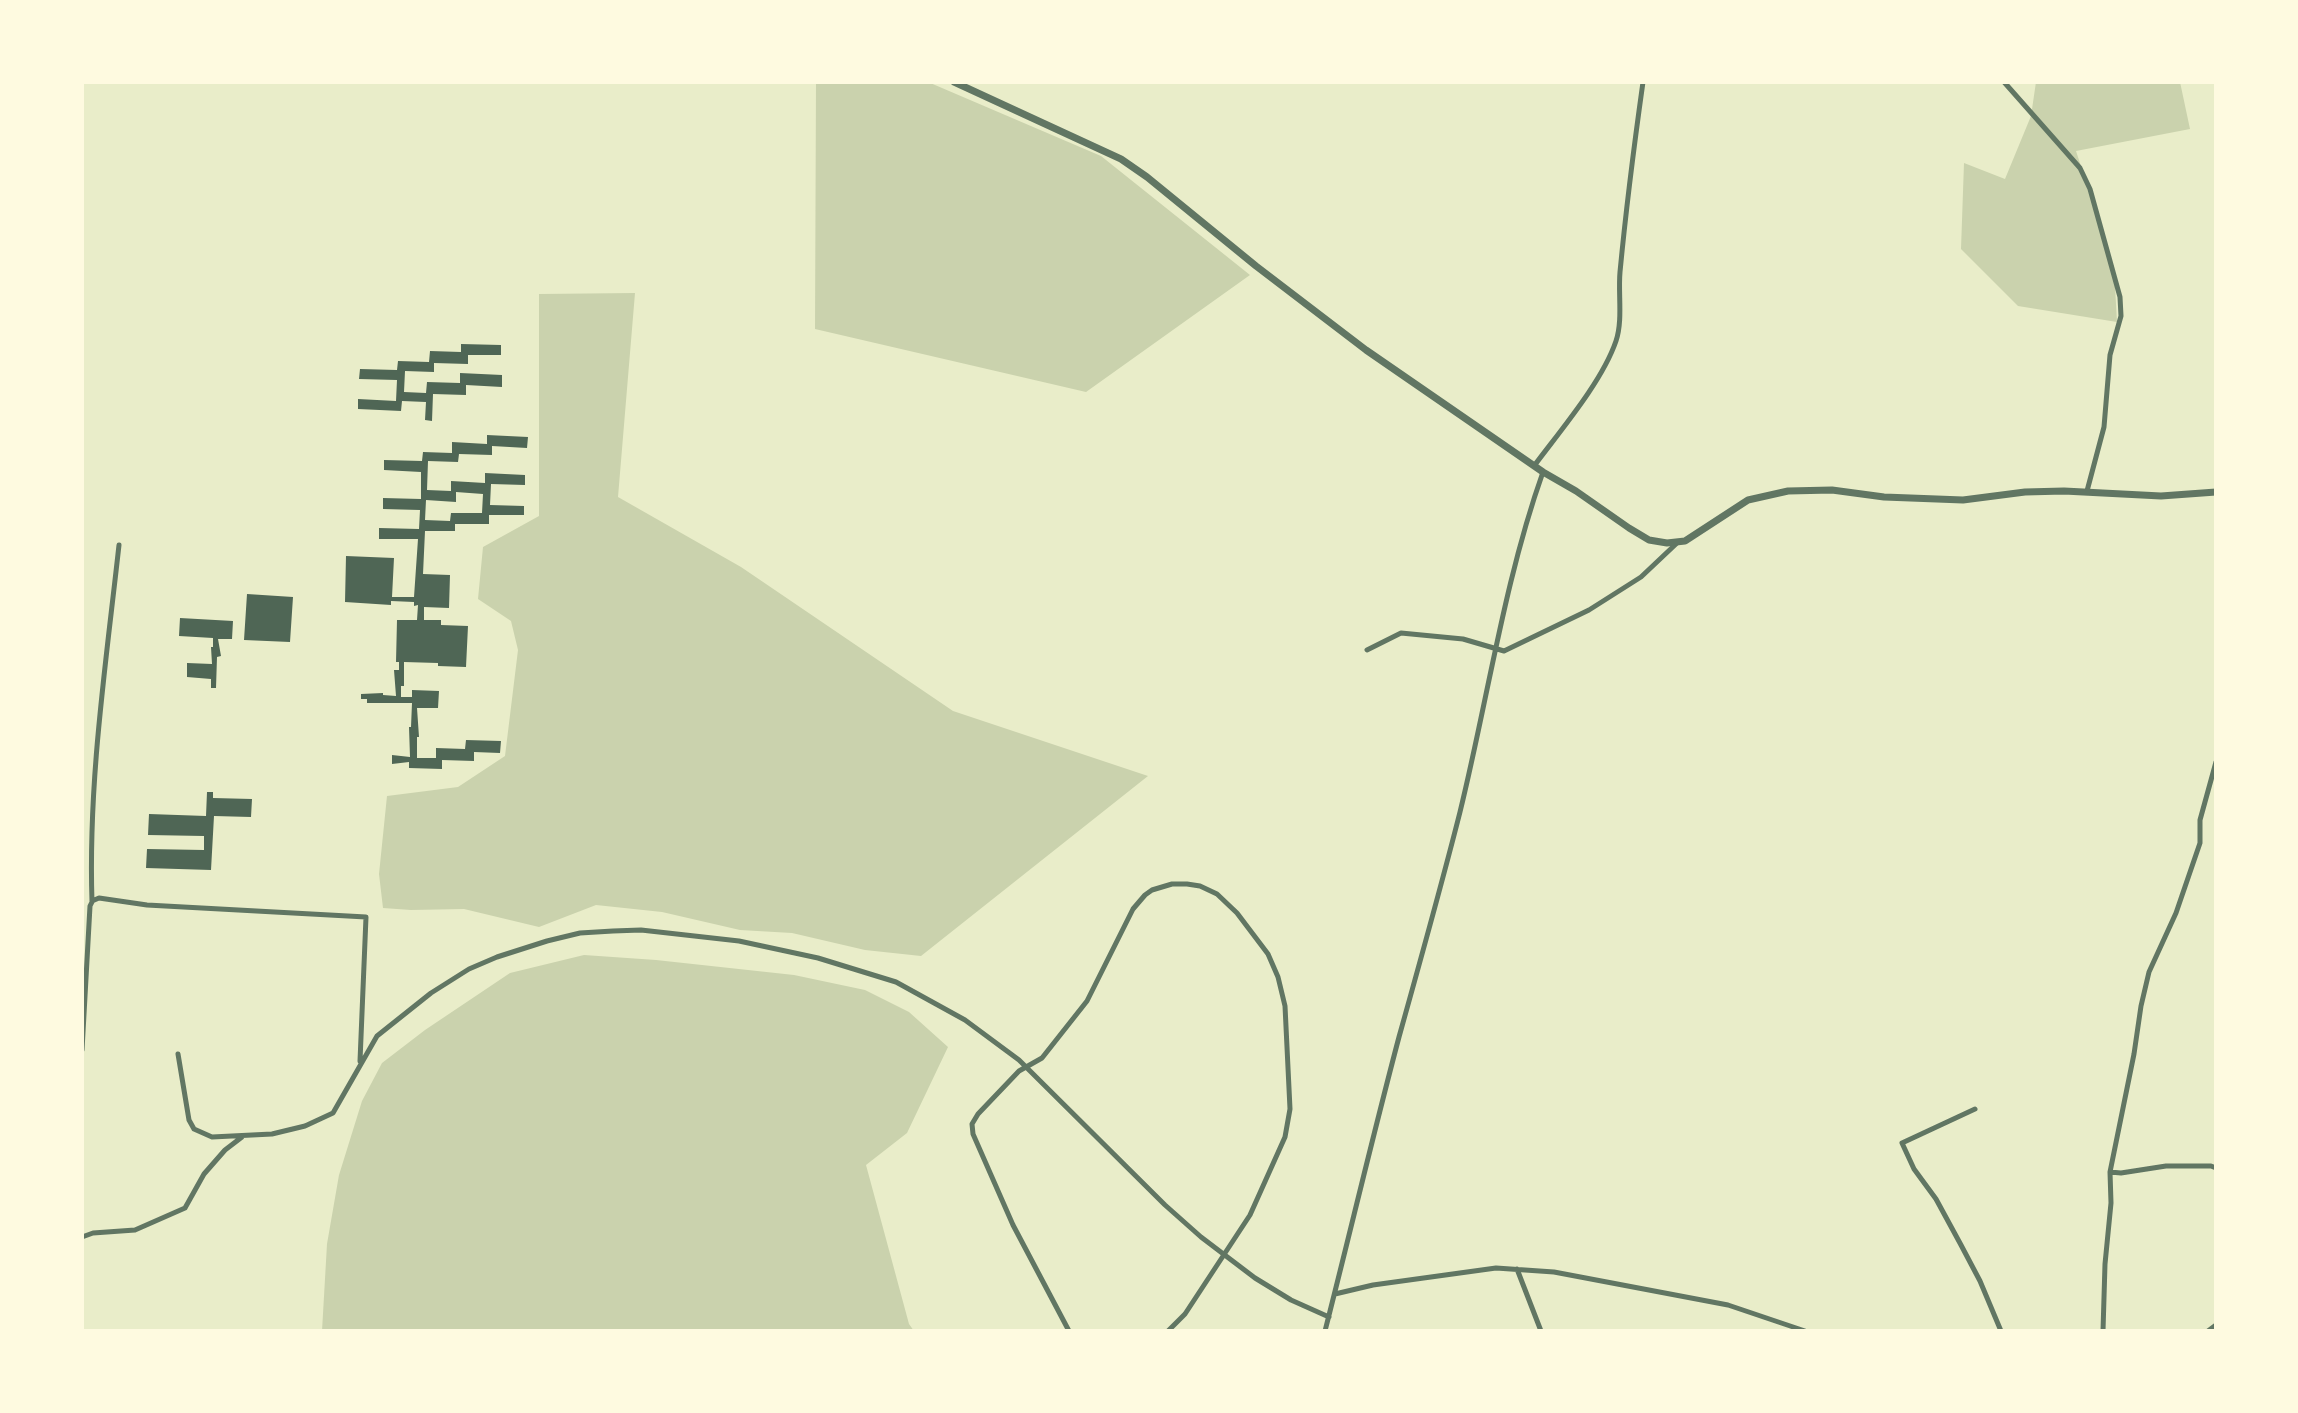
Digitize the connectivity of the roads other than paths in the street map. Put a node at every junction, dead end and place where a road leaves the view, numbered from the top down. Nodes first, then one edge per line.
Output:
1 (954, 82) edge
2 (1643, 82) edge
3 (2004, 82) edge
4 (1534, 466) junction
5 (1544, 472) junction
6 (2087, 491) junction
7 (2216, 492) edge
8 (1677, 543) junction
9 (119, 545) dead end
10 (1367, 650) dead end
11 (1494, 650) junction
12 (2216, 762) edge
13 (92, 901) junction
14 (82, 1050) edge
15 (178, 1054) dead end
16 (360, 1065) junction
17 (1026, 1067) junction
18 (1975, 1109) dead end
19 (243, 1136) junction
20 (2216, 1168) edge
21 (2110, 1172) junction
22 (82, 1237) edge
23 (1225, 1255) junction
24 (1517, 1269) junction
25 (1335, 1294) junction
26 (1329, 1317) junction
27 (2216, 1325) edge
28 (1069, 1331) edge
29 (1168, 1331) edge
30 (1325, 1331) edge
31 (1541, 1331) edge
32 (1805, 1331) edge
33 (2001, 1331) edge
34 (2103, 1331) edge
35 (2208, 1331) edge

1 - 4 street
2 - 4 street
3 - 6 street
4 - 5 street
5 - 8 street
5 - 11 street
6 - 7 street
6 - 8 street
8 - 11 street
9 - 13 street
10 - 11 street
11 - 25 street
12 - 21 street
13 - 14 street
13 - 16 street
15 - 19 street
16 - 17 street
16 - 19 street
17 - 23 street
17 - 23 street
17 - 28 street
18 - 33 street
19 - 22 street
20 - 21 street
21 - 34 street
23 - 26 street
23 - 29 street
24 - 25 street
24 - 31 street
24 - 32 street
25 - 26 street
26 - 30 street
27 - 35 street

